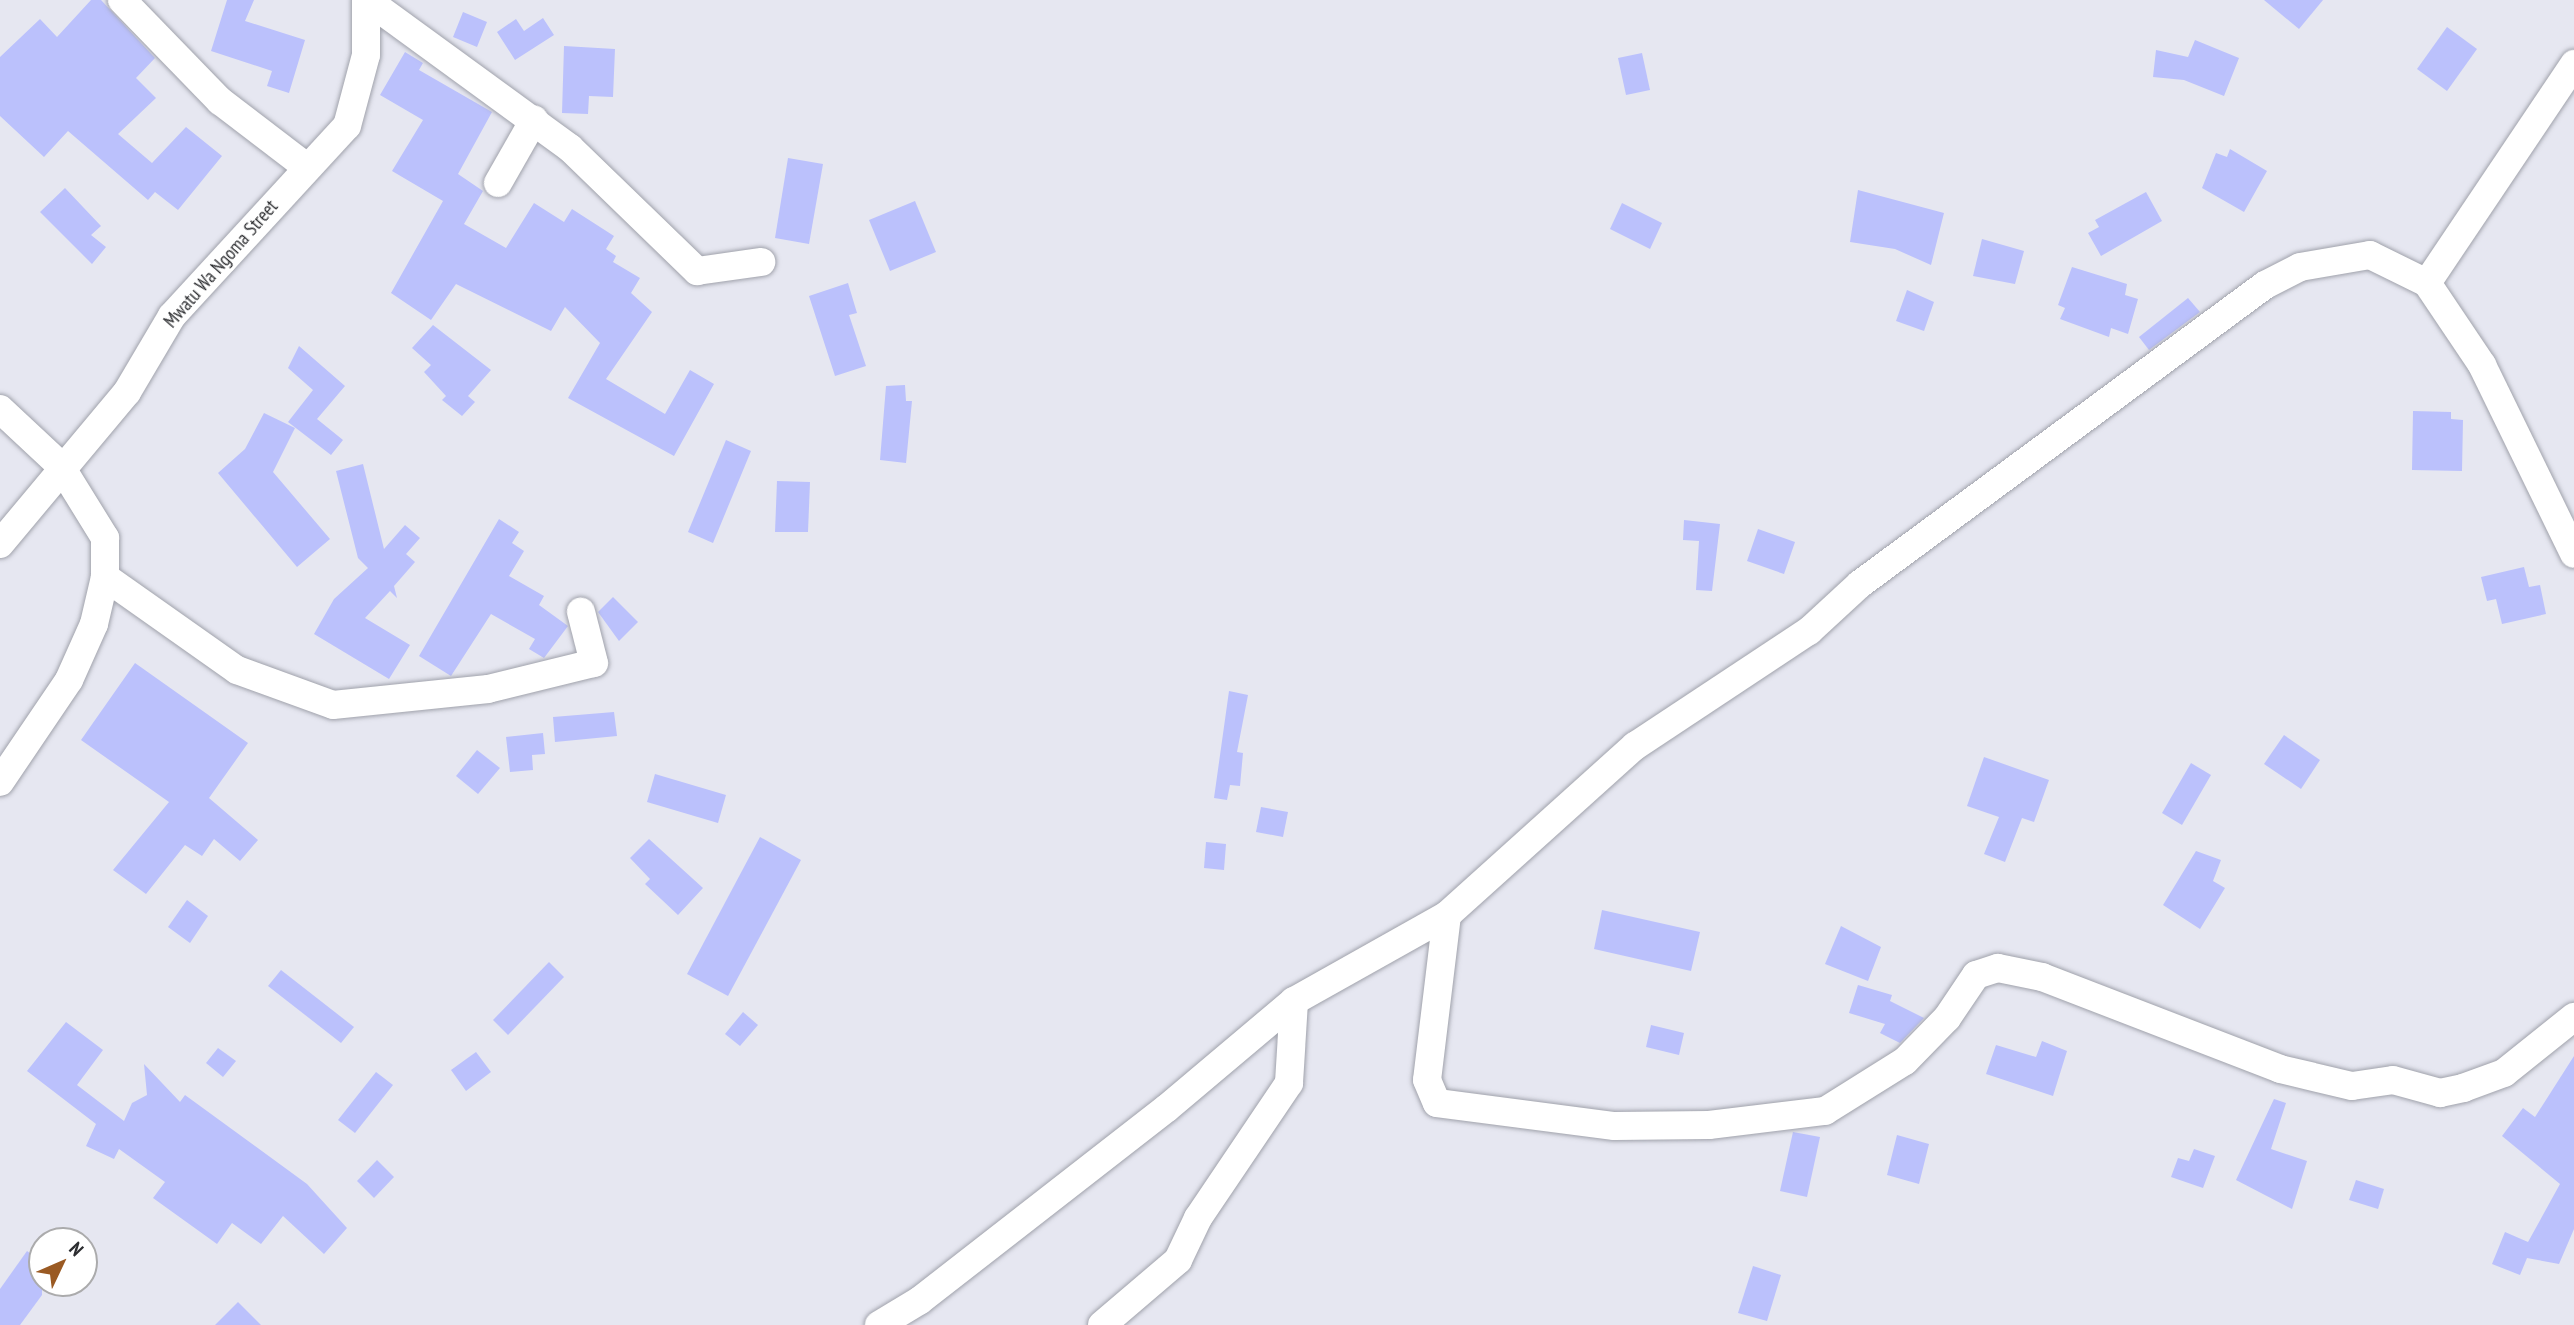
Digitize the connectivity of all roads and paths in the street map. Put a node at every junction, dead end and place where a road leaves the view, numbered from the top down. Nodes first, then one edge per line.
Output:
1 (122, 0) edge
2 (367, 0) edge
3 (2574, 64) edge
4 (534, 120) junction
5 (305, 166) junction
6 (498, 183) dead end
7 (761, 262) dead end
8 (2427, 283) junction
9 (0, 408) edge
10 (60, 465) junction
11 (0, 544) edge
12 (2574, 554) edge
13 (105, 578) junction
14 (581, 612) dead end
15 (0, 782) edge
16 (1447, 915) junction
17 (1294, 1001) junction
18 (2574, 1017) edge
19 (879, 1325) edge
20 (1102, 1325) edge

1 - 5 street
2 - 4 street
2 - 5 street, Mwatu Wa Ngoma Street
3 - 8 street
4 - 6 street
4 - 7 street
5 - 10 street, Mwatu Wa Ngoma Street
8 - 12 street
8 - 16 street
9 - 10 street
10 - 11 street, Mwatu Wa Ngoma Street
10 - 13 street
13 - 14 street
13 - 15 street
16 - 17 street
16 - 18 street
17 - 19 street
17 - 20 street

